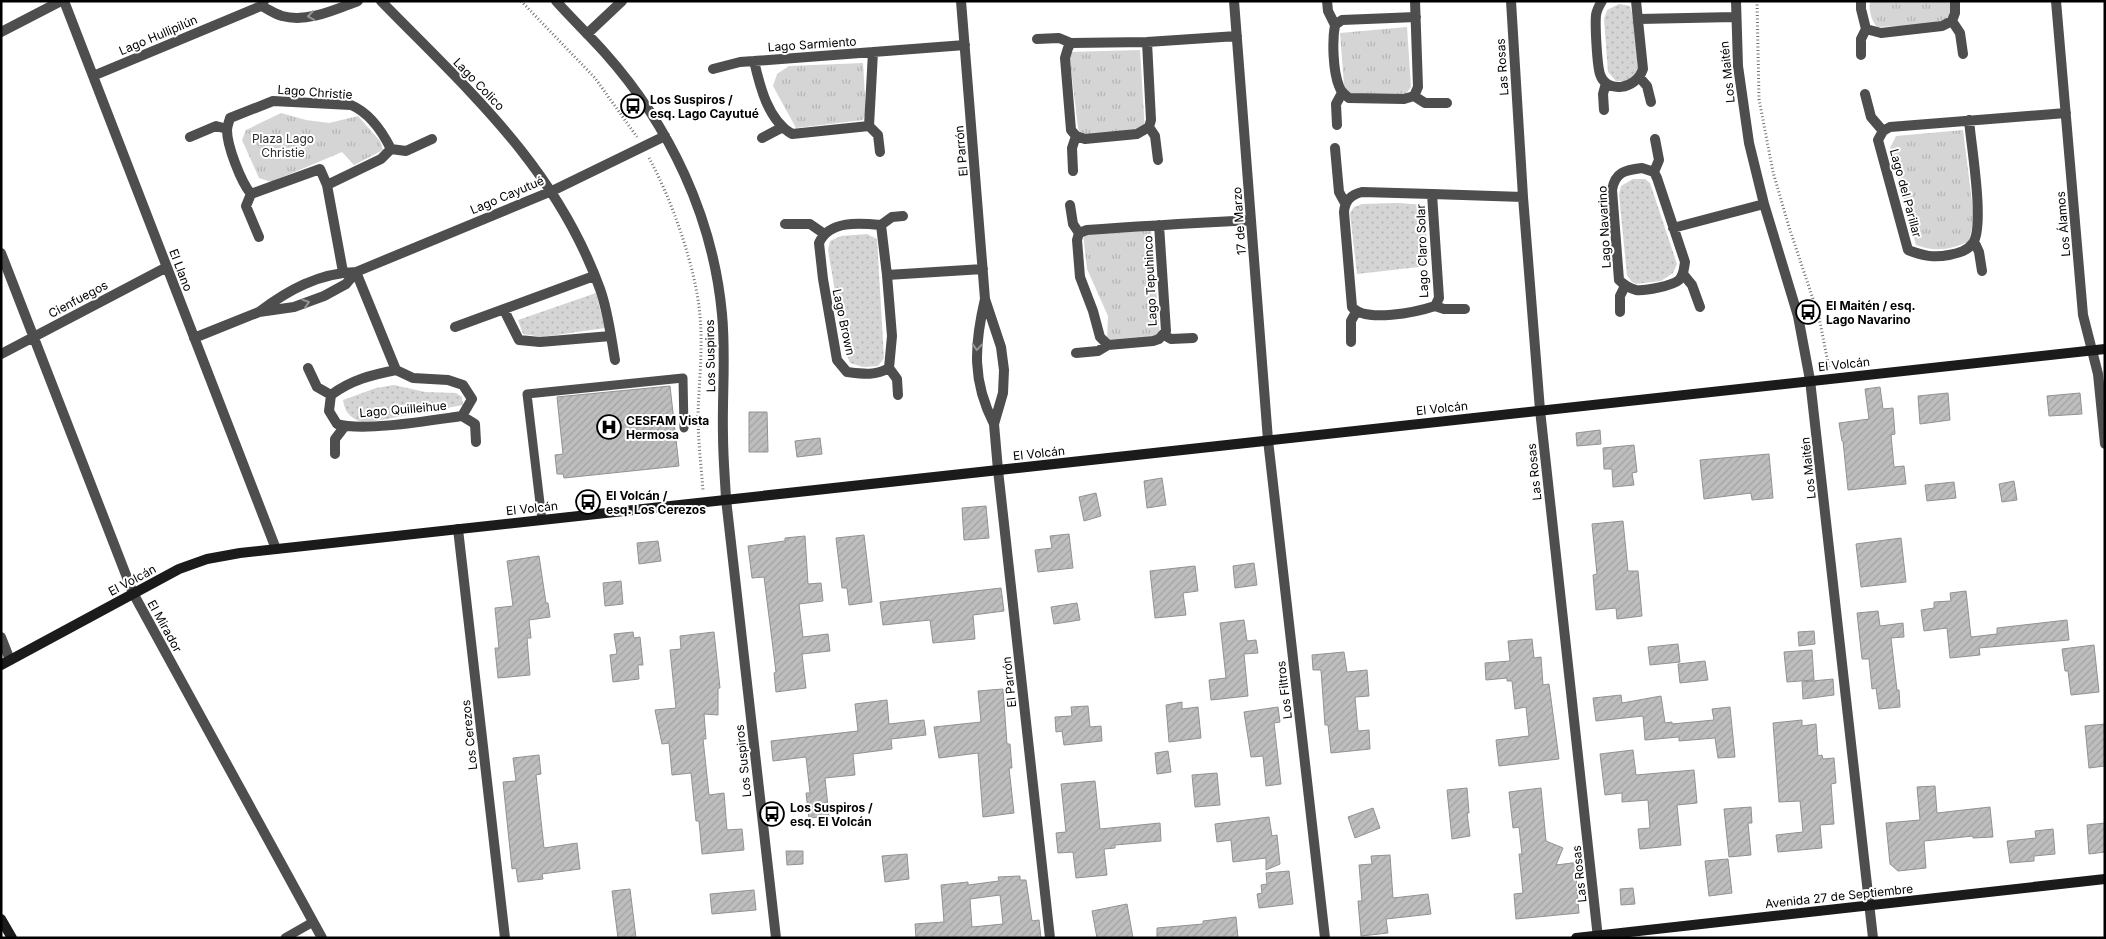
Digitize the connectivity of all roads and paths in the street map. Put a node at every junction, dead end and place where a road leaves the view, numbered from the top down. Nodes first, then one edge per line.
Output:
1 (63, 1) edge
2 (358, 1) edge
3 (381, 1) edge
4 (521, 1) edge
5 (556, 1) edge
6 (622, 1) edge
7 (961, 1) edge
8 (1234, 1) edge
9 (1327, 1) edge
10 (1415, 1) edge
11 (1511, 1) edge
12 (1602, 1) edge
13 (1636, 1) edge
14 (1736, 1) edge
15 (1757, 1) edge
16 (1861, 1) edge
17 (1955, 1) edge
18 (2056, 1) edge
19 (262, 4) edge
20 (1416, 17) junction
21 (1735, 17) junction
22 (1639, 19) junction
23 (1952, 20) junction
24 (1335, 25) junction
25 (1866, 29) junction
26 (1, 32) edge
27 (587, 34) junction
28 (1237, 36) junction
29 (1037, 39) dead end
30 (1147, 42) junction
31 (1071, 43) junction
32 (965, 46) junction
33 (872, 52) junction
34 (1963, 54) dead end
35 (1861, 55) dead end
36 (754, 61) junction
37 (714, 69) dead end
38 (93, 76) junction
39 (1640, 78) junction
40 (1606, 83) junction
41 (1342, 93) junction
42 (1865, 94) dead end
43 (1414, 96) junction
44 (1651, 102) dead end
45 (1447, 103) dead end
46 (1604, 110) dead end
47 (2066, 113) junction
48 (1968, 120) junction
49 (1337, 125) dead end
50 (869, 126) junction
51 (1149, 127) junction
52 (227, 128) junction
53 (781, 128) junction
54 (1883, 131) junction
55 (665, 136) junction
56 (1076, 136) junction
57 (190, 137) dead end
58 (762, 138) dead end
59 (432, 139) dead end
60 (1656, 139) dead end
61 (642, 147) junction
62 (1335, 148) dead end
63 (391, 150) junction
64 (880, 152) dead end
65 (1158, 160) dead end
66 (1072, 171) dead end
67 (1654, 172) junction
68 (328, 185) junction
69 (552, 191) junction
70 (251, 194) junction
71 (1432, 194) junction
72 (1523, 198) junction
73 (1345, 204) junction
74 (1764, 204) junction
75 (1070, 205) dead end
76 (904, 216) dead end
77 (1251, 220) junction
78 (785, 224) dead end
79 (881, 225) junction
80 (1159, 225) junction
81 (1673, 228) junction
82 (823, 234) junction
83 (1079, 234) junction
84 (258, 237) dead end
85 (1974, 241) junction
86 (1, 253) edge
87 (167, 267) junction
88 (983, 269) junction
89 (1982, 271) dead end
90 (343, 272) junction
91 (356, 272) junction
92 (1683, 274) junction
93 (887, 275) junction
94 (594, 276) junction
95 (1625, 286) junction
96 (985, 300) junction
97 (1435, 306) junction
98 (1700, 307) dead end
99 (1465, 309) dead end
100 (504, 310) junction
101 (259, 312) junction
102 (1356, 312) junction
103 (1620, 312) dead end
104 (455, 327) dead end
105 (1164, 335) junction
106 (611, 336) junction
107 (34, 337) junction
108 (194, 338) junction
109 (1194, 338) dead end
110 (1351, 342) dead end
111 (1108, 345) junction
112 (2105, 348) edge
113 (2093, 350) junction
114 (1, 354) edge
115 (1076, 354) dead end
116 (614, 360) dead end
117 (308, 368) dead end
118 (889, 368) junction
119 (396, 370) junction
120 (1831, 378) junction
121 (1810, 380) junction
122 (331, 395) junction
123 (898, 395) dead end
124 (1540, 410) junction
125 (462, 416) junction
126 (994, 424) junction
127 (345, 426) junction
128 (684, 428) dead end
129 (1268, 440) junction
130 (476, 442) dead end
131 (2105, 444) edge
132 (335, 454) dead end
133 (998, 470) junction
134 (726, 499) junction
135 (704, 502) junction
136 (542, 520) junction
137 (458, 529) junction
138 (276, 549) junction
139 (133, 593) junction
140 (1, 637) edge
141 (6, 662) edge
142 (2105, 879) edge
143 (1869, 905) junction
144 (1, 918) edge
145 (313, 922) junction
146 (1598, 936) edge
147 (12, 938) edge
148 (285, 938) edge
149 (322, 938) edge
150 (505, 938) edge
151 (776, 938) edge
152 (1050, 938) edge
153 (1325, 938) edge
154 (1576, 938) edge
155 (1872, 938) edge

1 - 26 street
1 - 38 street, El Llano
2 -> 19 street, Lago Hullipilún
3 - 69 street, Lago Colico
4 - 61 path
5 - 27 street, Los Suspiros
6 - 27 street
7 - 32 street, El Parrón
8 - 28 street, 17 de Marzo
9 - 24 street
10 - 20 street
11 - 72 street, Las Rosas
12 - 40 street
13 - 22 street
14 - 21 street, Los Maitén
15 - 120 path
16 - 25 street
17 - 23 street
18 - 47 street, Los Álamos
19 - 38 street, Lago Hullipilún
20 - 24 street
20 - 43 street
21 - 22 street
21 - 74 street, Los Maitén
22 - 39 street
23 - 25 street
23 - 34 street
24 - 41 street
25 - 35 street
27 - 55 street, Los Suspiros
28 - 30 street
28 - 77 street, 17 de Marzo
29 - 31 street
30 - 31 street
30 - 51 street
31 - 56 street
32 - 33 street, Lago Sarmiento
32 - 88 street, El Parrón
33 - 36 street, Lago Sarmiento
33 - 50 street, Lago Sarmiento
36 - 37 street, Lago Sarmiento
36 - 53 street, Lago Sarmiento
38 - 87 street, El Llano
39 - 40 street
39 - 44 street
40 - 46 street
41 - 43 street
41 - 49 street
42 - 54 street
43 - 45 street
47 - 48 street
47 - 113 street, Los Álamos
48 - 54 street
48 - 85 street
50 - 53 street
50 - 64 street, Lago Sarmiento
51 - 56 street
51 - 65 street
52 - 57 street
52 - 63 street, Lago Christie
52 - 70 street
53 - 58 street
54 - 85 street, Lago del Parillar
55 - 61 street, Lago Cayutué
55 - 134 street, Los Suspiros
56 - 66 street
59 - 63 street
60 - 67 street
61 - 69 street, Lago Cayutué
61 - 135 path
62 - 73 street
63 - 68 street
67 - 81 street
67 - 95 street, Lago Navarino
68 - 70 street
68 - 90 street
69 - 91 street, Lago Cayutué
69 - 94 street, Lago Colico
70 - 84 street
71 - 72 street, Lago Claro Solar
71 - 73 street, Lago Claro Solar
71 - 97 street, Lago Claro Solar
72 - 124 street, Las Rosas
73 - 102 street
74 - 81 street
74 - 121 street, Los Maitén
75 - 83 street
76 - 79 street
77 - 80 street, Lago Tepuhinco
77 - 129 street, 17 de Marzo
78 - 82 street
79 - 82 street
79 - 93 street
80 - 83 street, Lago Tepuhinco
80 - 105 street, Lago Tepuhinco
81 - 92 street
82 - 118 street, Lago Brown
83 - 111 street
85 - 89 street
86 - 107 street, El Mirador
87 - 107 street, Cienfuegos
87 - 108 street, El Llano
88 - 93 street
88 - 96 street, El Parrón
90 - 91 street, Lago Cayutué
90 - 101 street, Lago Cayutué
101 -> 91 street, Lago Cayutué
91 - 119 street
92 - 95 street
92 - 98 street
93 - 118 street
94 - 100 street
94 - 106 street, Lago Colico
95 - 103 street, Lago Navarino
96 -> 126 street, El Parrón
96 - 126 street, El Parrón
97 - 99 street, Lago Claro Solar
97 - 102 street, Lago Claro Solar
100 - 104 street
100 - 106 street
101 - 108 street, Lago Cayutué
102 - 110 street
105 - 109 street, Lago Tepuhinco
105 - 111 street, Lago Tepuhinco
106 - 116 street, Lago Colico
107 - 114 street, Cienfuegos
107 - 139 street, El Mirador
108 - 138 street, El Llano
111 - 115 street, Lago Tepuhinco
112 - 113 street, El Volcán
113 - 120 street, El Volcán
113 - 131 street, Los Álamos
117 - 122 street
118 - 123 street
119 - 122 street
119 - 125 street, Lago Quilleihue
120 - 121 street, El Volcán
121 - 124 street, El Volcán
121 - 143 street, Los Maitén
122 - 127 street, Lago Quilleihue
124 - 129 street, El Volcán
124 - 146 street, Las Rosas
125 - 127 street, Lago Quilleihue
125 - 130 street, Lago Quilleihue
126 - 133 street, El Parrón
127 - 132 street, Lago Quilleihue
128 - 136 lane
129 - 133 street, El Volcán
129 - 153 street, Los Filtros
133 - 134 street, El Volcán
133 - 152 street, El Parrón
134 - 135 street, El Volcán
134 - 151 street, Los Suspiros
135 - 136 street, El Volcán
136 - 137 street, El Volcán
137 - 138 street, El Volcán
137 - 150 street, Los Cerezos
138 - 139 street, El Volcán
139 - 141 street, El Volcán
139 - 145 street, El Mirador
140 - 141 street
142 - 143 street, Avenida 27 de Septiembre
143 - 146 street, Avenida 27 de Septiembre
143 - 155 street, Los Maitén
144 - 147 street
145 - 148 lane
145 - 149 street, El Mirador
146 - 154 street, Avenida 27 de Septiembre

